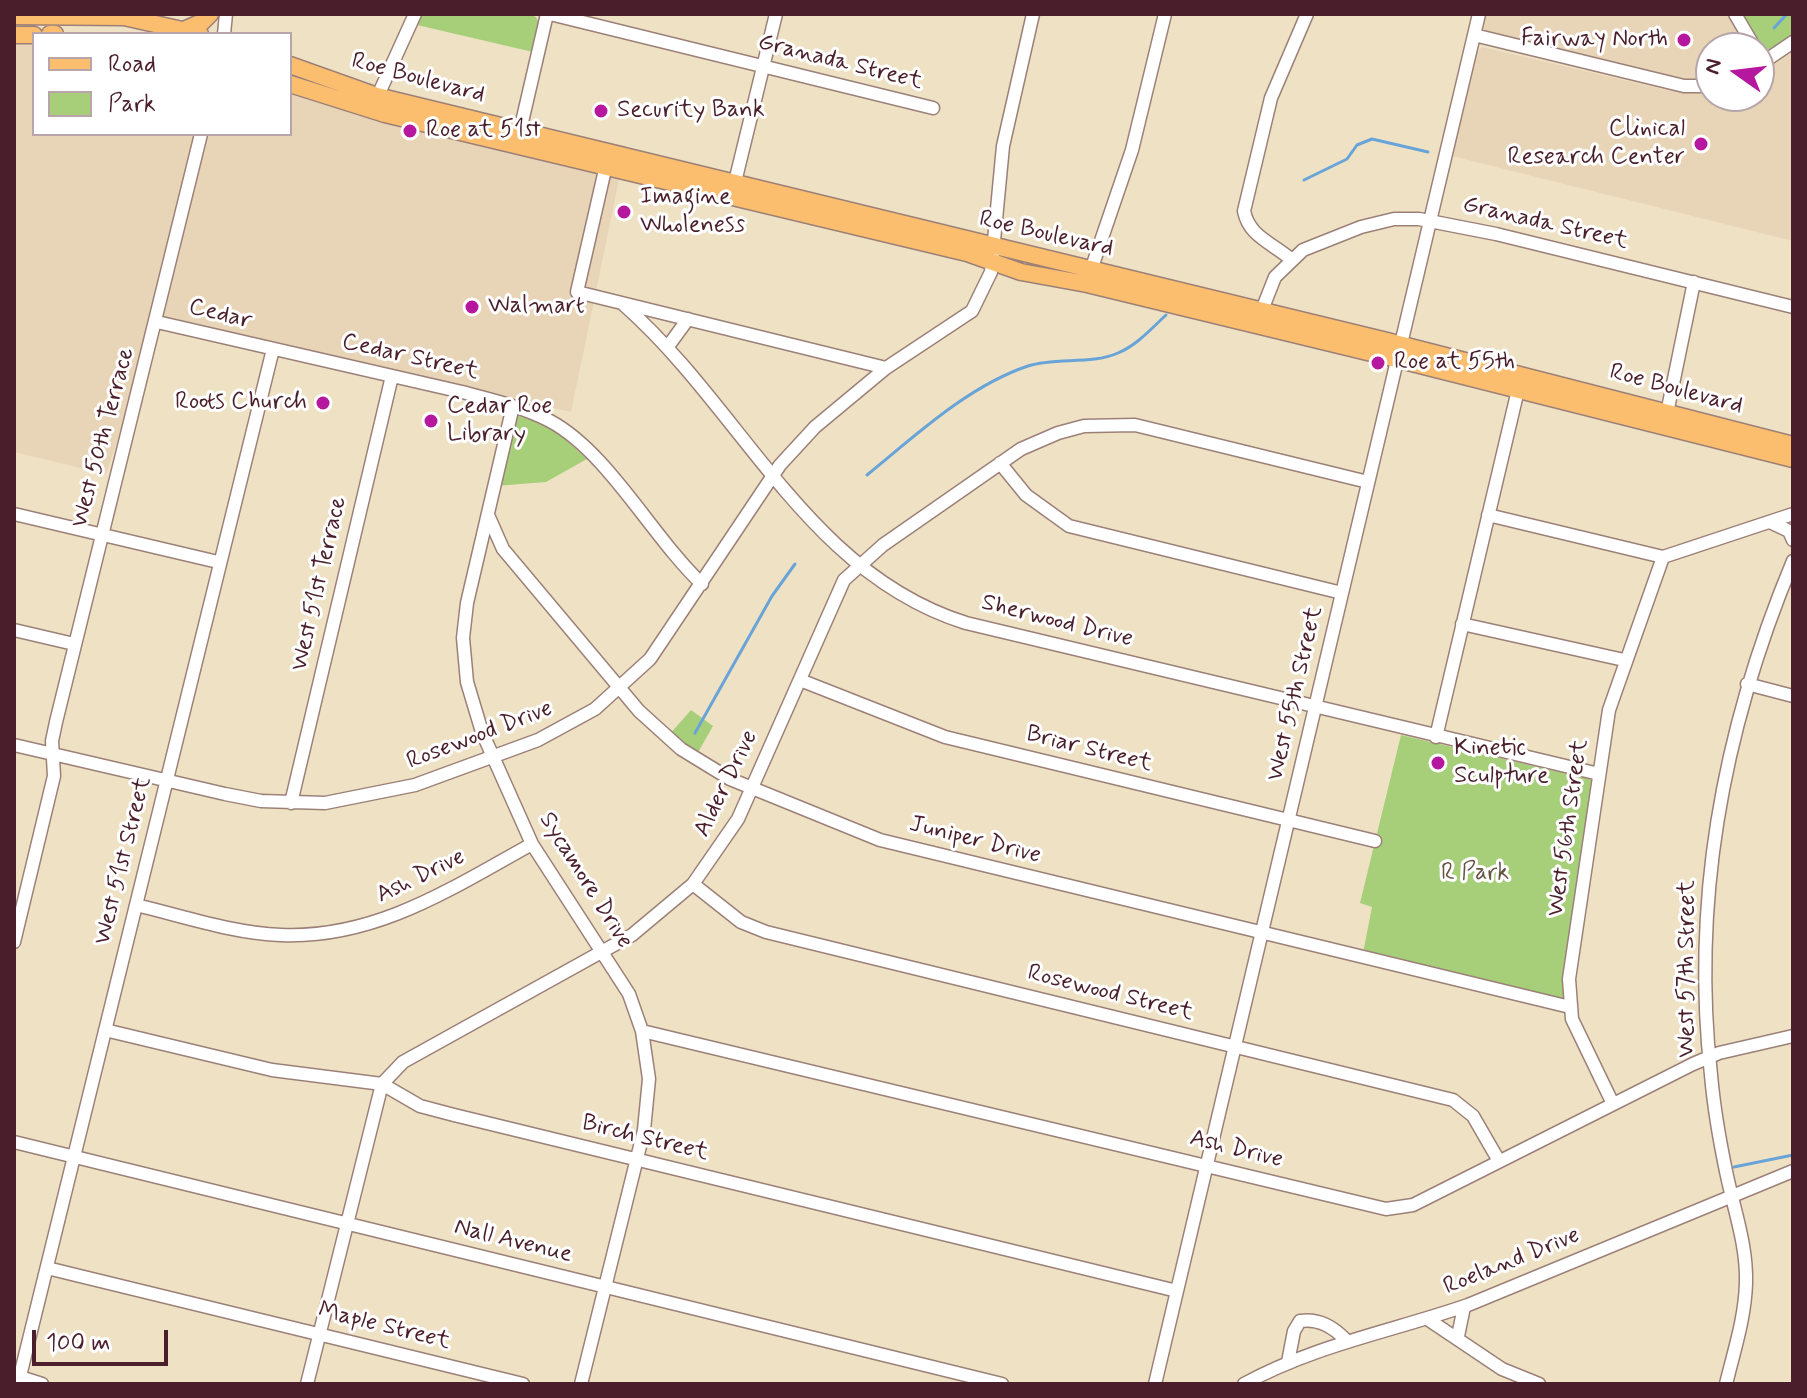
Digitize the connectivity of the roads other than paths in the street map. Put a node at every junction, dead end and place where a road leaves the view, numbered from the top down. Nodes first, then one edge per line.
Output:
1 (210, 14) edge
2 (415, 14) edge
3 (549, 14) edge
4 (776, 14) edge
5 (1033, 14) edge
6 (1165, 14) edge
7 (1307, 14) edge
8 (1479, 14) edge
9 (1735, 14) edge
10 (14, 16) edge
11 (193, 32) edge
12 (1746, 32) edge
13 (1474, 35) junction
14 (1793, 42) edge
15 (1775, 53) edge
16 (292, 66) edge
17 (763, 67) junction
18 (292, 84) edge
19 (1695, 86) edge
20 (375, 103) junction
21 (933, 108) dead end
22 (201, 136) edge
23 (518, 139) junction
24 (607, 161) junction
25 (732, 191) junction
26 (1430, 220) junction
27 (991, 254) junction
28 (1292, 260) junction
29 (1089, 278) junction
30 (1694, 282) junction
31 (624, 305) junction
32 (1793, 307) edge
33 (1262, 310) junction
34 (688, 319) junction
35 (157, 322) junction
36 (669, 345) junction
37 (273, 349) junction
38 (1399, 352) junction
39 (886, 368) junction
40 (392, 376) junction
41 (1518, 390) junction
42 (513, 406) junction
43 (1667, 413) junction
44 (1793, 445) edge
45 (1793, 459) edge
46 (1000, 463) junction
47 (774, 475) junction
48 (1368, 482) junction
49 (14, 514) edge
50 (1793, 514) edge
51 (488, 515) junction
52 (1488, 515) junction
53 (1767, 522) junction
54 (101, 536) junction
55 (1793, 540) edge
56 (503, 549) junction
57 (478, 555) junction
58 (1663, 557) junction
59 (1793, 561) edge
60 (218, 562) junction
61 (858, 566) junction
62 (702, 584) junction
63 (1342, 593) junction
64 (1462, 624) junction
65 (14, 630) edge
66 (74, 644) junction
67 (1624, 660) junction
68 (800, 680) junction
69 (1747, 684) junction
70 (620, 688) junction
71 (1793, 696) edge
72 (1315, 708) junction
73 (1436, 737) junction
74 (14, 745) edge
75 (52, 754) junction
76 (492, 757) junction
77 (1599, 774) junction
78 (166, 780) junction
79 (752, 789) junction
80 (291, 803) junction
81 (1289, 821) junction
82 (1375, 841) dead end
83 (532, 844) junction
84 (693, 884) junction
85 (136, 905) junction
86 (1261, 934) junction
87 (14, 942) edge
88 (602, 952) junction
89 (1570, 1007) junction
90 (105, 1030) junction
91 (642, 1031) junction
92 (1793, 1036) edge
93 (1234, 1047) junction
94 (1709, 1060) junction
95 (382, 1084) junction
96 (1613, 1104) junction
97 (14, 1142) edge
98 (75, 1156) junction
99 (637, 1160) junction
100 (1499, 1161) junction
101 (1207, 1166) junction
102 (1793, 1171) edge
103 (1732, 1195) junction
104 (347, 1225) junction
105 (47, 1268) junction
106 (606, 1287) junction
107 (1177, 1291) junction
108 (1464, 1307) junction
109 (1429, 1320) junction
110 (319, 1334) junction
111 (1458, 1336) junction
112 (1346, 1340) junction
113 (1288, 1362) junction
114 (19, 1381) edge
115 (42, 1384) edge
116 (307, 1384) edge
117 (523, 1384) edge
118 (581, 1384) edge
119 (1002, 1384) edge
120 (1155, 1384) edge
121 (1244, 1384) edge
122 (1539, 1384) edge
123 (1726, 1384) edge

1 - 11 main road
2 - 20 street
3 - 17 street, Granada Street
3 - 23 street
4 - 17 street
5 - 27 street, Rosewood Drive
6 - 29 street
7 - 28 street
8 - 13 street, West 55th Street
9 - 12 street
10 - 11 main road
13 - 19 street
13 - 26 street, West 55th Street
14 - 15 street
16 - 20 main road, Roe Boulevard
17 - 21 street, Granada Street
17 - 25 street
18 - 20 main road, Roe Boulevard
20 - 23 main road, Roe Boulevard
22 - 35 street, West 50th Terrace
23 - 24 main road, Roe Boulevard
24 - 25 main road, Roe Boulevard
24 - 31 street
25 - 27 main road, Roe Boulevard
26 - 28 street, Granada Street
26 - 30 street, Granada Street
26 - 38 street, West 55th Street
27 - 29 main road, Roe Boulevard
27 - 39 street, Rosewood Drive
28 - 33 street
29 - 33 main road, Roe Boulevard
29 - 38 main road, Roe Boulevard
30 - 32 street, Granada Street
30 - 43 street
31 - 34 street
31 - 36 street, Sherwood Drive
33 - 38 main road, Roe Boulevard
34 - 36 street
34 - 39 street
35 - 37 street, Cedar
35 - 54 street, West 50th Terrace
36 - 47 street, Sherwood Drive
37 - 40 street, Cedar Street
37 - 60 street, West 51st Street
38 - 41 main road, Roe Boulevard
38 - 43 main road, Roe Boulevard
38 - 48 street, West 55th Street
39 - 47 street, Rosewood Drive
40 - 42 street, Cedar Street
40 - 80 street, West 51st Terrace
41 - 45 main road, Roe Boulevard
41 - 52 street
42 - 51 street, Sycamore Drive
42 - 62 street, Cedar Street
43 - 44 main road, Roe Boulevard
46 - 48 street, Alder Drive
46 - 61 street, Alder Drive
46 - 63 street
47 - 61 street, Sherwood Drive
47 - 62 street, Rosewood Drive
48 - 63 street, West 55th Street
49 - 54 street
50 - 53 street
51 - 56 street, Juniper Drive
51 - 57 street, Sycamore Drive
52 - 58 street
52 - 64 street
53 - 55 street
53 - 58 street
54 - 60 street
54 - 66 street, West 50th Terrace
56 - 57 street
56 - 70 street, Juniper Drive
57 - 76 street, Sycamore Drive
58 - 67 street, West 56th Street
59 - 69 street, West 57th Street
60 - 78 street, West 51st Street
61 - 68 street, Alder Drive
61 - 72 street, Sherwood Drive
62 - 70 street, Rosewood Drive
63 - 72 street, West 55th Street
64 - 67 street
64 - 73 street
65 - 66 street
66 - 75 street, West 50th Terrace
67 - 77 street, West 56th Street
68 - 79 street, Alder Drive
68 - 81 street, Briar Street
69 - 71 street
69 - 94 street, West 57th Street
70 - 76 street, Rosewood Drive
70 - 79 street, Juniper Drive
72 - 73 street, Sherwood Drive
72 - 81 street, West 55th Street
73 - 77 street, Sherwood Drive
74 - 75 street, Rosewood Drive
75 - 78 street, Rosewood Drive
75 - 87 street, West 50th Terrace
76 - 80 street, Rosewood Drive
76 - 83 street, Sycamore Drive
77 - 89 street, West 56th Street
78 - 80 street, Rosewood Drive
78 - 85 street, West 51st Street
79 - 84 street, Alder Drive
79 - 86 street, Juniper Drive
81 - 82 street, Briar Street
81 - 86 street, West 55th Street
83 - 85 street, Ash Drive
83 - 88 street, Sycamore Drive
84 - 88 street, Alder Drive
84 - 93 street, Rosewood Street
85 - 90 street, West 51st Street
86 - 89 street, Juniper Drive
86 - 93 street, West 55th Street
88 - 91 street, Sycamore Drive
88 - 95 street, Alder Drive
89 - 96 street, West 56th Street
90 - 95 street, Birch Street
90 - 98 street, West 51st Street
91 - 99 street, Sycamore Drive
91 - 101 street, Ash Drive
92 - 94 street, Ash Drive
93 - 100 street, Rosewood Street
93 - 101 street, West 55th Street
94 - 96 street, Ash Drive
94 - 103 street, West 57th Street
95 - 99 street, Birch Street
95 - 104 street
96 - 100 street, Ash Drive
97 - 98 street, Nall Avenue
98 - 104 street, Nall Avenue
98 - 105 street, West 51st Street
99 - 106 street, Sycamore Drive
99 - 107 street, Birch Street
100 - 101 street, Ash Drive
101 - 107 street, West 55th Street
102 - 103 street, Roeland Drive
103 - 108 street, Roeland Drive
103 - 123 street, West 57th Street
104 - 106 street, Nall Avenue
104 - 110 street
105 - 110 street, Maple Street
105 - 114 street, West 51st Street
106 - 118 street, Sycamore Drive
106 - 119 street, Nall Avenue
107 - 120 street, West 55th Street
108 - 109 street, Roeland Drive
108 - 111 street
109 - 111 street
109 - 112 street, Roeland Drive
110 - 116 street
110 - 117 street, Maple Street
111 - 122 street
112 - 113 street, Roeland Drive
112 - 113 street
113 - 121 street, Roeland Drive
114 - 115 street

